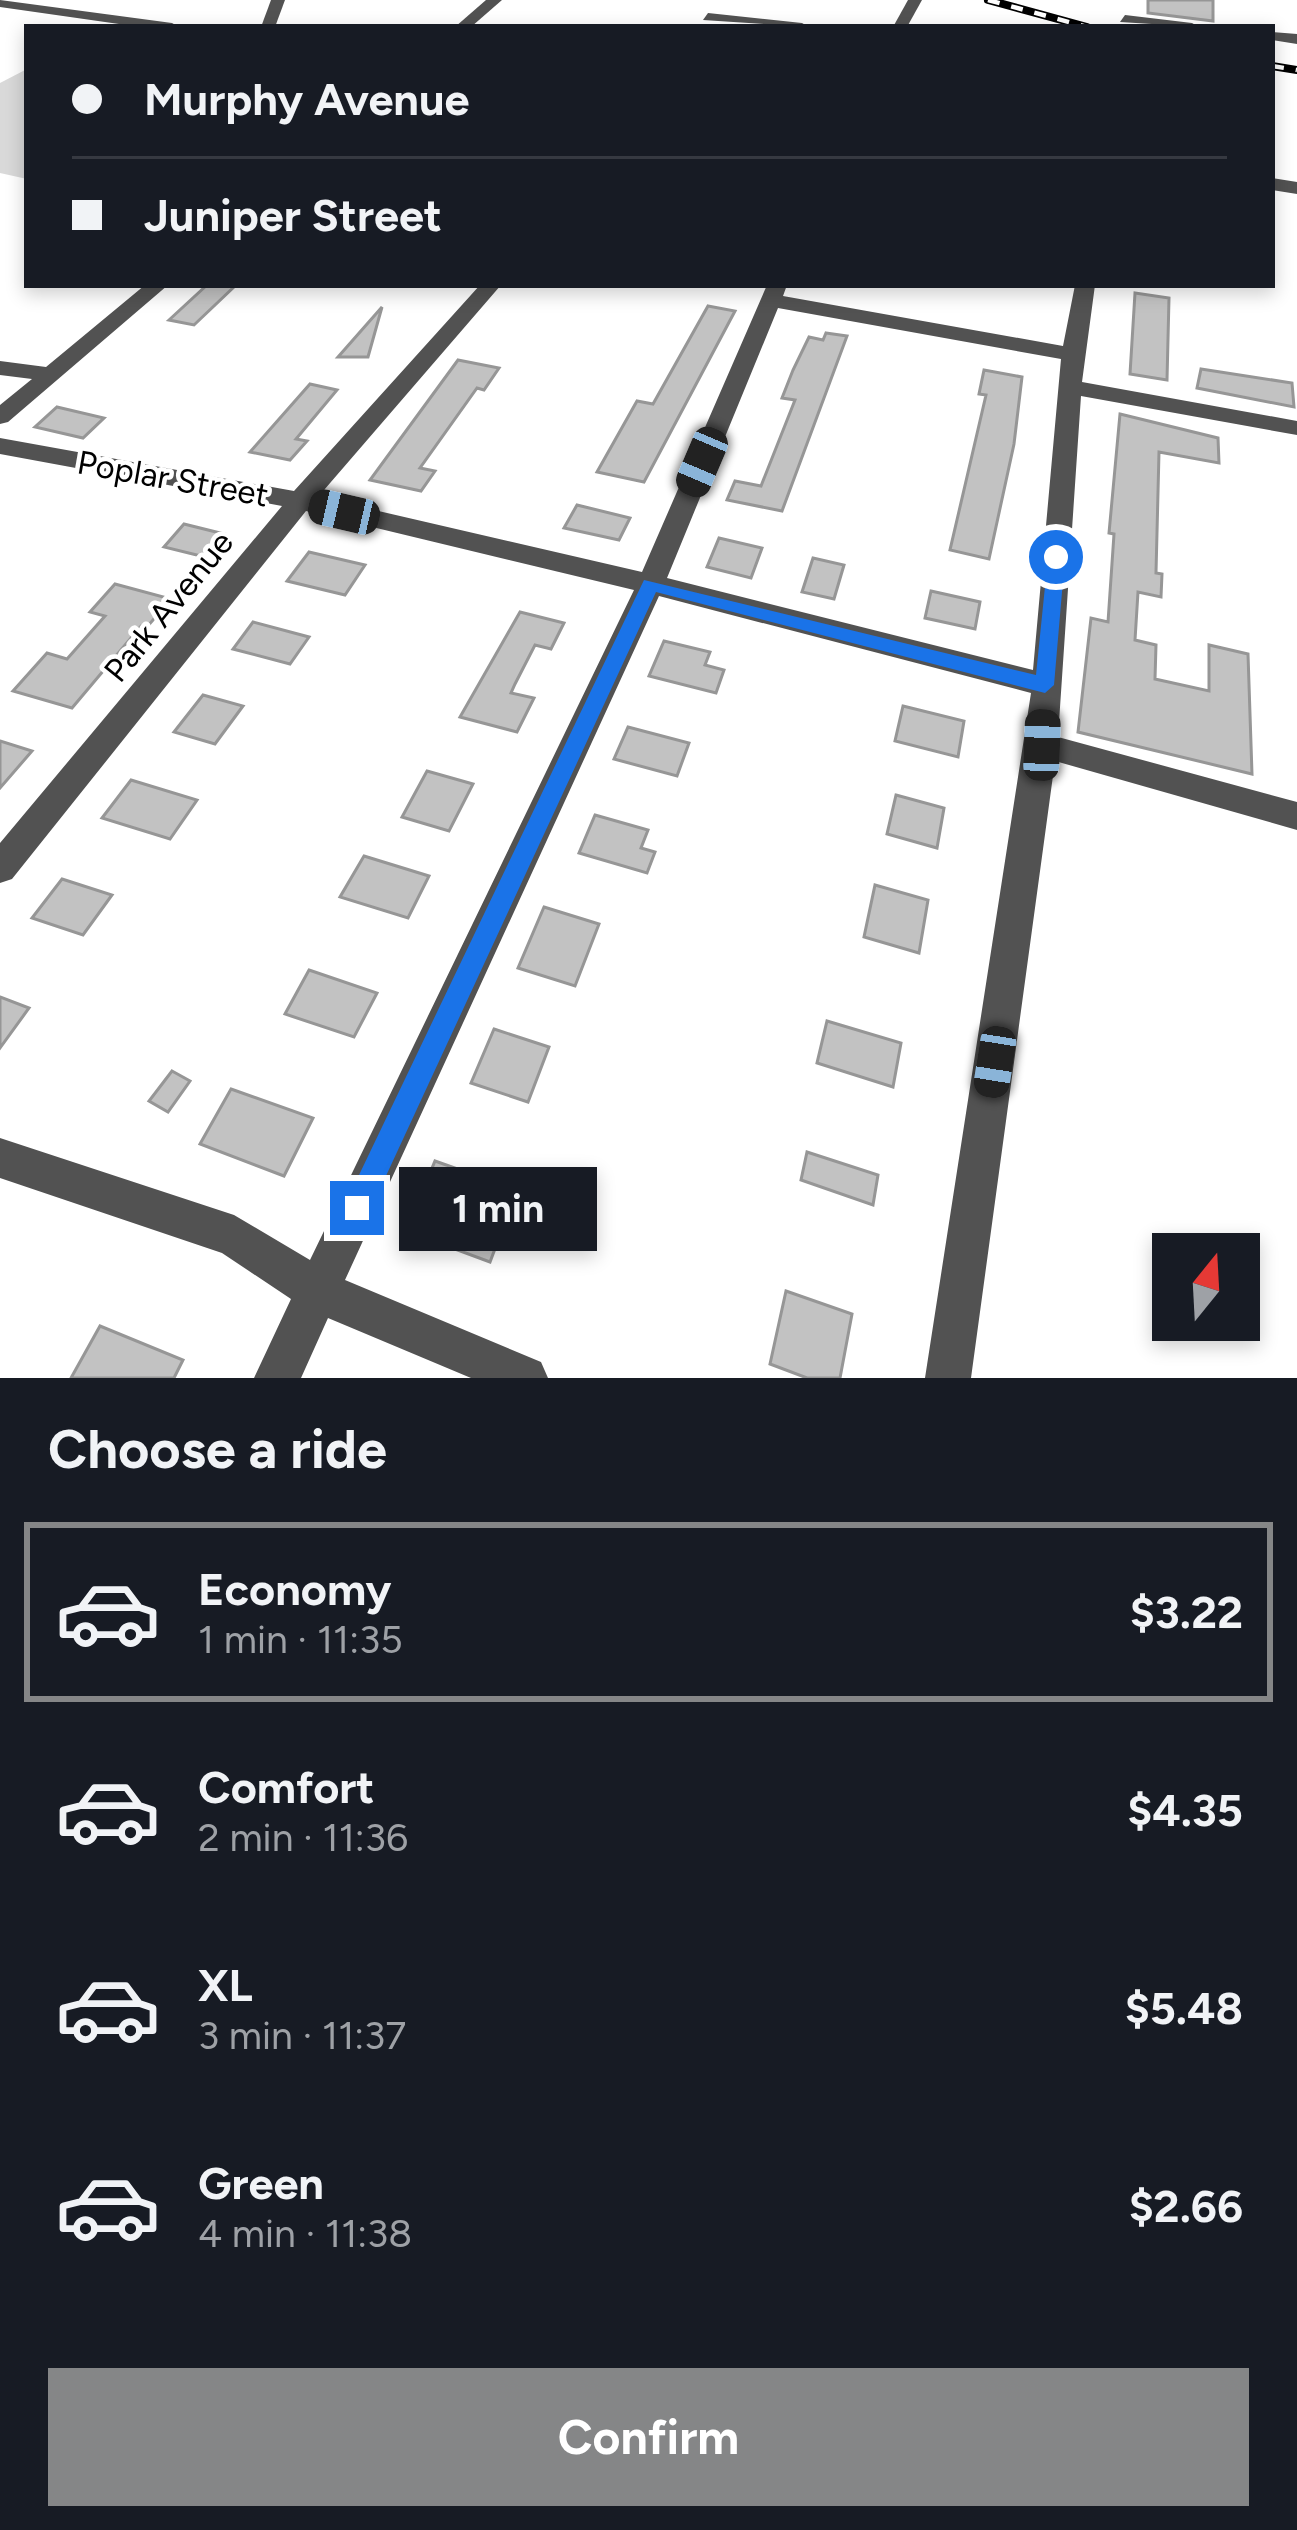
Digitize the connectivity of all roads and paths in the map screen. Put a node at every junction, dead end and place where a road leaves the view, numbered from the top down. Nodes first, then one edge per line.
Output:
1 (494, 0) edge
2 (723, 0) edge
3 (1128, 0) edge
4 (0, 3) edge
5 (704, 22) edge
6 (1125, 23) edge
7 (150, 24) edge
8 (466, 24) edge
9 (743, 24) edge
10 (154, 288) edge
11 (488, 288) edge
12 (1085, 288) edge
13 (773, 292) edge
14 (0, 368) edge
15 (1072, 371) junction
16 (52, 374) junction
17 (0, 417) edge
18 (1297, 428) edge
19 (0, 446) edge
20 (300, 501) junction
21 (650, 584) junction
22 (1045, 685) junction
23 (1042, 745) junction
24 (1297, 816) edge
25 (0, 868) edge
26 (0, 1158) edge
27 (318, 1291) junction
28 (277, 1378) edge
29 (525, 1378) edge
30 (948, 1378) edge

1 - 8 street
2 - 5 street
3 - 6 street
4 - 7 street
5 - 9 street
10 - 16 street
11 - 20 street, Park Avenue
12 - 15 street
13 - 15 street
13 - 21 street
14 - 16 street
15 - 18 street
15 - 22 street
16 - 17 street
19 - 20 street, Poplar Street
20 - 21 street, Poplar Street
20 - 25 street, Park Avenue
21 - 22 street, Poplar Street
21 - 27 street
22 - 23 street
23 - 24 street
23 - 30 street
26 - 27 street
27 - 28 street
27 - 29 street

